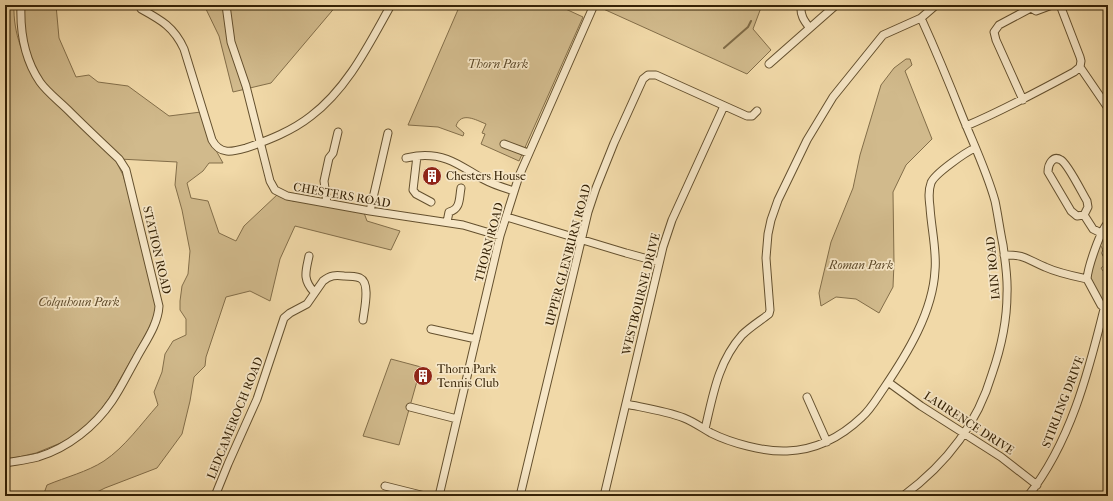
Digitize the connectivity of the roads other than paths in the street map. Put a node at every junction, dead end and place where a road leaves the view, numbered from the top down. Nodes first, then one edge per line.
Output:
1 (21, 5) edge
2 (226, 5) edge
3 (391, 5) edge
4 (594, 5) edge
5 (800, 5) edge
6 (836, 5) edge
7 (936, 5) edge
8 (1052, 5) edge
9 (1060, 5) edge
10 (141, 9) dead end
11 (921, 18) junction
12 (810, 28) junction
13 (769, 64) dead end
14 (1080, 68) junction
15 (1023, 100) junction
16 (724, 106) junction
17 (1108, 108) edge
18 (757, 111) dead end
19 (966, 126) junction
20 (338, 132) dead end
21 (388, 133) dead end
22 (260, 143) junction
23 (504, 144) dead end
24 (975, 148) junction
25 (528, 153) junction
26 (417, 156) junction
27 (406, 158) dead end
28 (461, 188) dead end
29 (514, 191) junction
30 (431, 202) dead end
31 (327, 203) junction
32 (370, 212) junction
33 (1084, 215) junction
34 (506, 217) junction
35 (447, 222) junction
36 (1108, 223) edge
37 (500, 236) junction
38 (1100, 236) junction
39 (581, 240) junction
40 (1004, 255) junction
41 (309, 256) dead end
42 (659, 262) junction
43 (1087, 279) junction
44 (314, 292) junction
45 (1106, 310) edge
46 (363, 320) dead end
47 (431, 329) dead end
48 (476, 339) junction
49 (888, 382) junction
50 (807, 397) dead end
51 (626, 404) junction
52 (410, 407) dead end
53 (457, 419) junction
54 (704, 429) junction
55 (965, 434) junction
56 (827, 442) junction
57 (5, 463) edge
58 (1037, 485) junction
59 (385, 486) dead end
60 (215, 496) edge
61 (425, 496) edge
62 (439, 496) edge
63 (520, 496) edge
64 (604, 496) edge
65 (902, 496) edge
66 (1028, 496) edge

1 - 57 street, STATION ROAD
2 - 22 street, CHESTERS ROAD
3 - 22 street
4 - 25 street, THORN ROAD
5 - 12 street
6 - 12 street
7 - 11 street
8 - 15 street
9 - 14 street
10 - 22 street
11 - 19 street, IAIN ROAD
11 - 54 street
12 - 13 street
14 - 15 street
14 - 17 street
15 - 19 street
16 - 18 street, UPPER GLENBURN ROAD
16 - 39 street, UPPER GLENBURN ROAD
16 - 42 street, WESTBOURNE DRIVE
19 - 24 street, IAIN ROAD
20 - 31 street
21 - 32 street
22 - 31 street, CHESTERS ROAD
23 - 25 street
24 - 40 street, IAIN ROAD
24 - 49 street
25 - 29 street, THORN ROAD
26 - 27 street
26 - 29 street
26 - 30 street
28 - 35 street
29 - 34 street, THORN ROAD
31 - 32 street, CHESTERS ROAD
32 - 35 street, CHESTERS ROAD
33 - 33 street
33 - 38 street
34 - 37 street, THORN ROAD
34 - 39 street
35 - 37 street, CHESTERS ROAD
36 - 38 street
37 - 48 street, THORN ROAD
38 - 43 street
39 - 42 street
39 - 63 street, UPPER GLENBURN ROAD
40 - 43 street
40 - 55 street, IAIN ROAD
41 - 44 street
42 - 51 street, WESTBOURNE DRIVE
43 - 45 street
44 - 46 street
44 - 60 street, LEDCAMEROCH ROAD
45 - 58 street, STIRLING DRIVE
47 - 48 street
48 - 53 street, THORN ROAD
49 - 55 street, LAURENCE DRIVE
49 - 56 street
50 - 56 street
51 - 54 street
51 - 64 street, WESTBOURNE DRIVE
52 - 53 street
53 - 62 street, THORN ROAD
54 - 56 street
55 - 58 street, LAURENCE DRIVE
55 - 65 street, IAIN ROAD
58 - 66 street, STIRLING DRIVE
59 - 61 street

